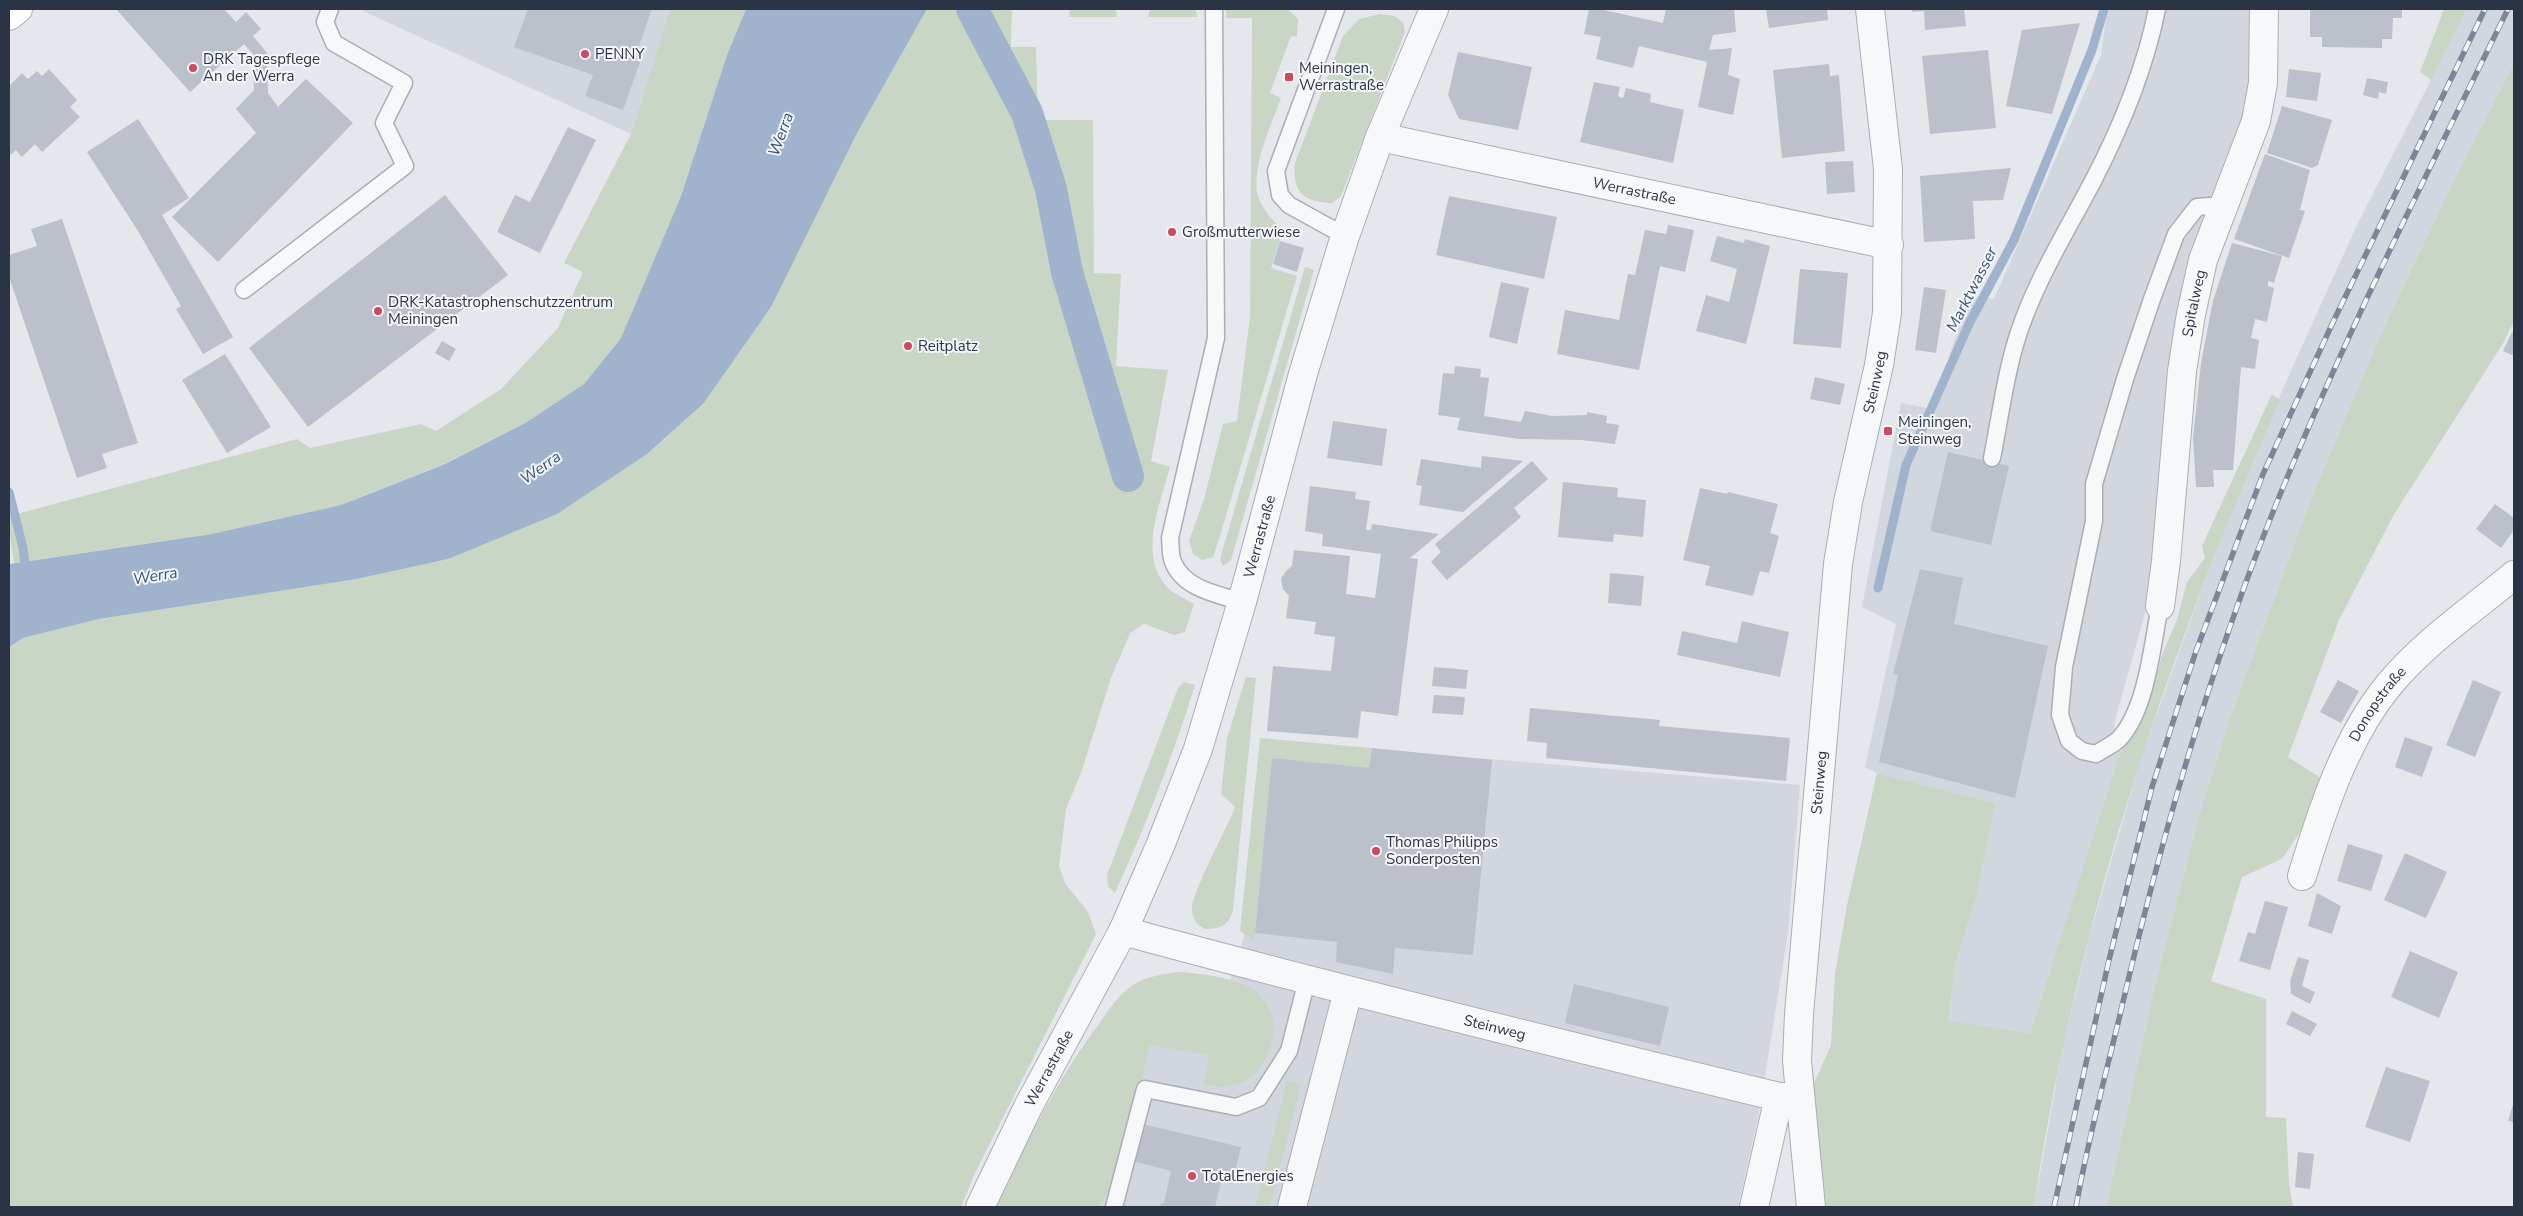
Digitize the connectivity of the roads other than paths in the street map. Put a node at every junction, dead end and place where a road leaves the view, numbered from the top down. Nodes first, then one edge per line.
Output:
1 (18, 9) edge
2 (330, 9) edge
3 (1214, 9) edge
4 (1336, 9) edge
5 (1434, 9) edge
6 (1870, 9) edge
7 (2157, 9) edge
8 (2264, 9) edge
9 (9, 16) edge
10 (1380, 137) junction
11 (2223, 205) junction
12 (1346, 236) junction
13 (1889, 245) junction
14 (244, 290) dead end
15 (1992, 458) dead end
16 (2514, 575) edge
17 (1242, 602) junction
18 (2160, 606) joint
19 (2302, 876) dead end
20 (1123, 931) junction
21 (1307, 980) junction
22 (1348, 992) junction
23 (1789, 1097) junction
24 (980, 1207) edge
25 (1114, 1207) edge
26 (1292, 1207) edge
27 (1754, 1207) edge
28 (1812, 1207) edge

1 - 9 main road
2 - 14 lane
3 - 17 lane
4 - 12 lane
5 - 10 street, Werrastraße
6 - 13 street, Steinweg
7 - 15 lane
8 - 11 street, Spitalweg
10 - 12 street, Werrastraße
10 - 13 street, Werrastraße
11 - 18 street, Spitalweg
11 - 18 lane
12 - 17 street, Werrastraße
13 - 23 street, Steinweg
16 - 19 street, Donopstraße
17 - 20 street, Werrastraße
20 - 21 street, Steinweg
20 - 24 street, Werrastraße
21 - 22 street, Steinweg
21 - 25 lane
22 - 23 street, Steinweg
22 - 26 street
23 - 27 street
23 - 28 street

